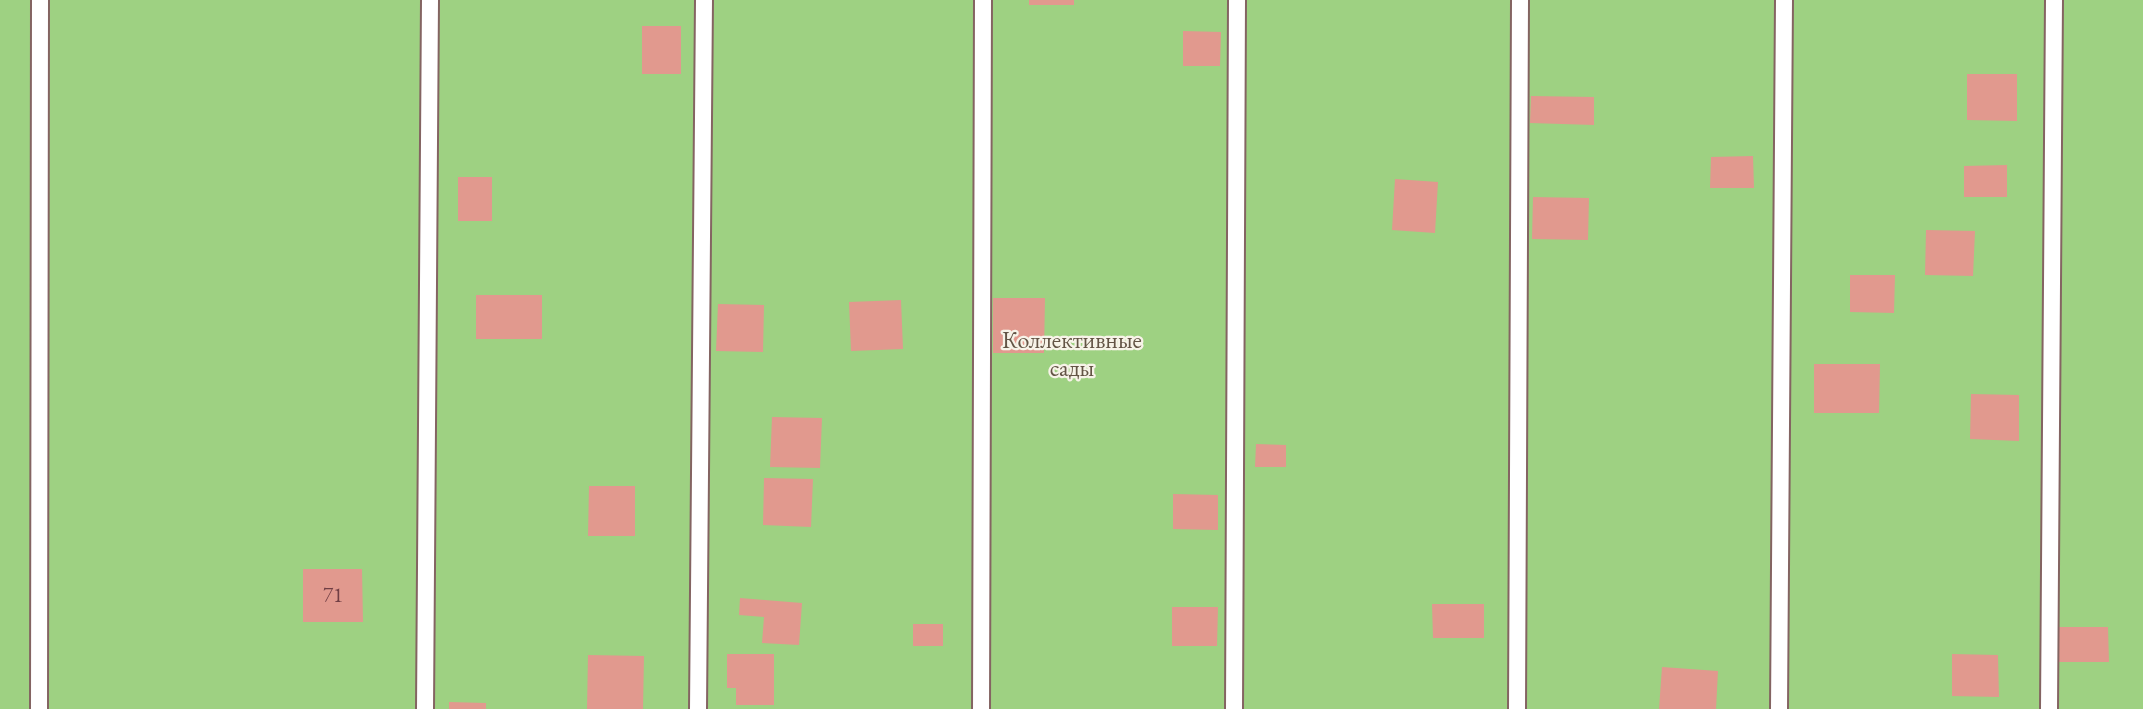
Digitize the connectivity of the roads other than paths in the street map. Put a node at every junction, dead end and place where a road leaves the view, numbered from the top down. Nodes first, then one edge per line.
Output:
1 (40, 0) edge
2 (430, 0) edge
3 (704, 0) edge
4 (983, 0) edge
5 (1237, 0) edge
6 (1520, 0) edge
7 (1784, 0) edge
8 (2054, 0) edge
9 (39, 709) edge
10 (425, 709) edge
11 (698, 709) edge
12 (981, 709) edge
13 (1234, 709) edge
14 (1516, 709) edge
15 (1779, 709) edge
16 (2049, 709) edge

1 - 9 lane
2 - 10 lane
3 - 11 lane
4 - 12 lane
5 - 13 lane
6 - 14 lane
7 - 15 lane
8 - 16 lane

